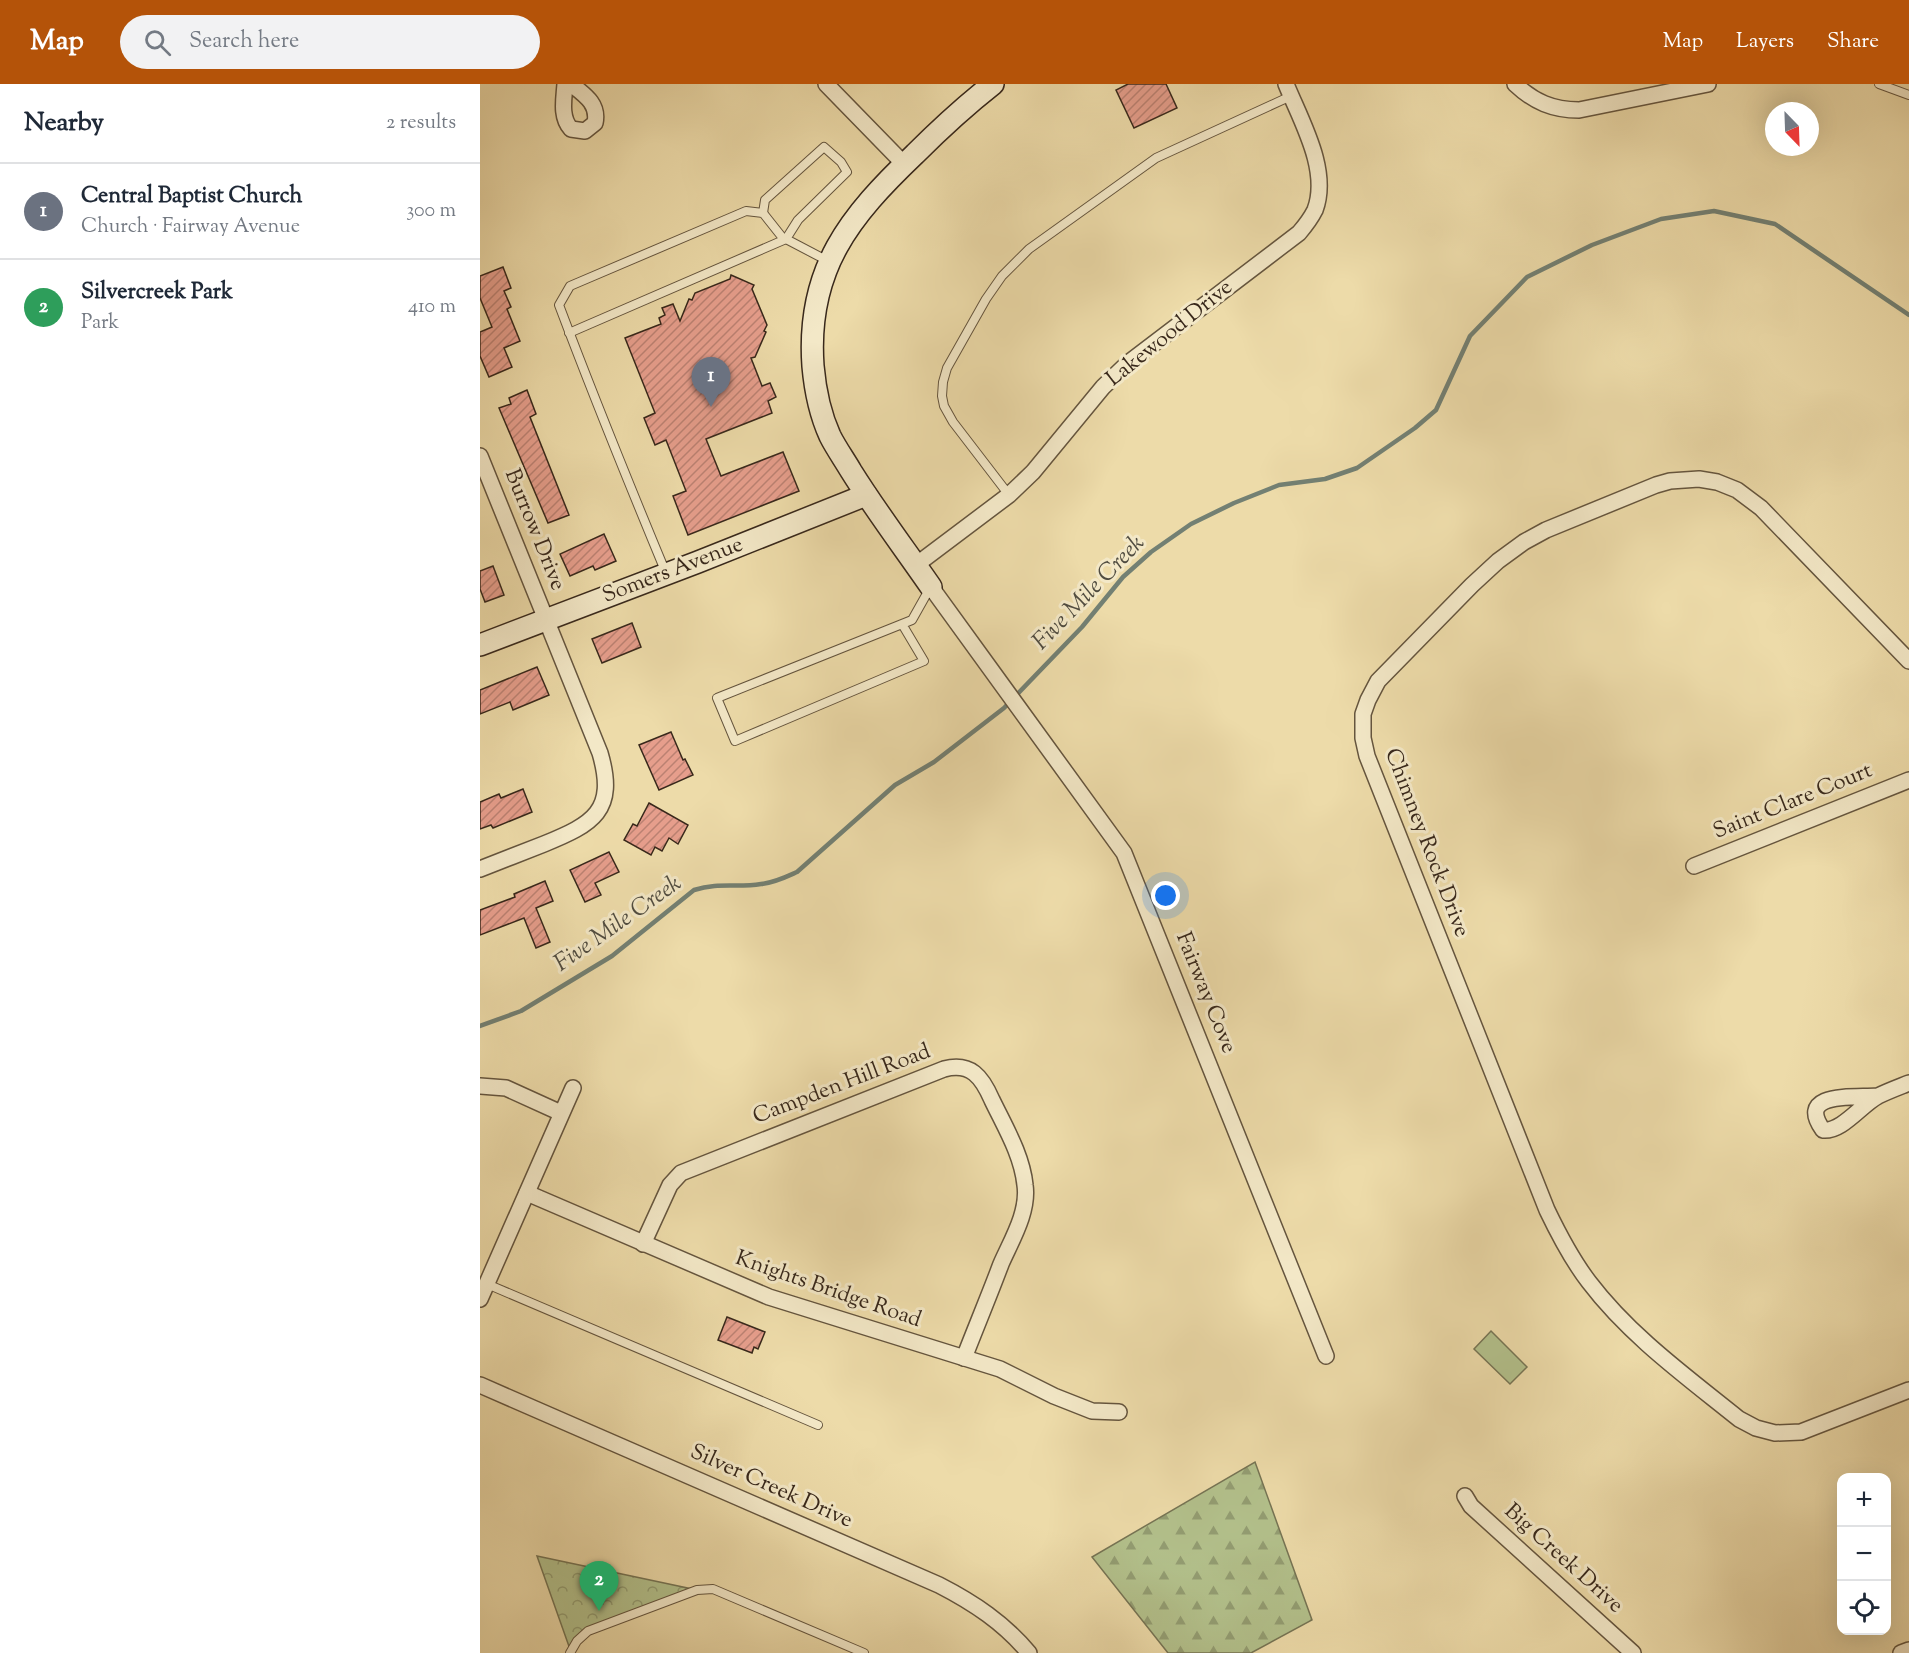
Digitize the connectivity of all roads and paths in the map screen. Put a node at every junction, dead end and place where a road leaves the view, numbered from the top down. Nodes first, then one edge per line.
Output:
1 (565, 84) edge
2 (571, 84) edge
3 (826, 84) edge
4 (993, 84) edge
5 (1515, 84) edge
6 (1708, 84) edge
7 (1879, 84) edge
8 (1658, 89) edge
9 (1289, 90) edge
10 (1909, 95) edge
11 (904, 164) junction
12 (763, 213) junction
13 (786, 239) junction
14 (830, 261) junction
15 (569, 333) junction
16 (480, 456) edge
17 (866, 495) junction
18 (1009, 495) junction
19 (916, 565) junction
20 (667, 574) junction
21 (931, 587) junction
22 (546, 621) junction
23 (902, 624) junction
24 (480, 645) edge
25 (1909, 662) edge
26 (1909, 780) edge
27 (1694, 866) dead end
28 (480, 869) edge
29 (1909, 1083) edge
30 (480, 1086) edge
31 (573, 1088) dead end
32 (1877, 1096) dead end
33 (561, 1113) junction
34 (527, 1193) junction
35 (644, 1244) junction
36 (487, 1284) junction
37 (480, 1299) edge
38 (1326, 1356) dead end
39 (963, 1358) junction
40 (480, 1385) edge
41 (1909, 1390) edge
42 (1119, 1412) dead end
43 (818, 1425) dead end
44 (1465, 1496) dead end
45 (1909, 1650) edge
46 (570, 1653) edge
47 (864, 1653) edge
48 (1029, 1653) edge
49 (1633, 1653) edge
50 (1900, 1653) edge

1 - 2 street
3 - 11 street
4 - 11 street
5 - 8 street
6 - 8 street
7 - 10 lane
9 - 18 street, Lakewood Drive
9 - 18 lane
11 - 14 street
12 - 13 lane
12 - 13 lane
12 - 15 lane
13 - 14 lane
13 - 15 lane
14 - 17 street
15 - 20 lane
16 - 22 street, Burrow Drive
17 - 19 street
17 - 20 street, Somers Avenue
18 - 19 street, Lakewood Drive
19 - 21 street
20 - 22 street, Somers Avenue
21 - 23 lane
21 - 38 street, Fairway Cove
22 - 24 street, Somers Avenue
22 - 28 street, Burrow Drive
23 - 23 lane
25 - 41 street, Chimney Rock Drive
26 - 27 street, Saint Clare Court
29 - 32 street
30 - 33 street
31 - 33 street
33 - 34 street
34 - 35 street, Knights Bridge Road
34 - 36 street
35 - 39 street, Knights Bridge Road
35 - 39 street, Campden Hill Road
36 - 37 street
36 - 43 lane
39 - 42 street, Knights Bridge Road
40 - 48 street, Silver Creek Drive
44 - 49 street, Big Creek Drive
45 - 50 street
46 - 47 lane

